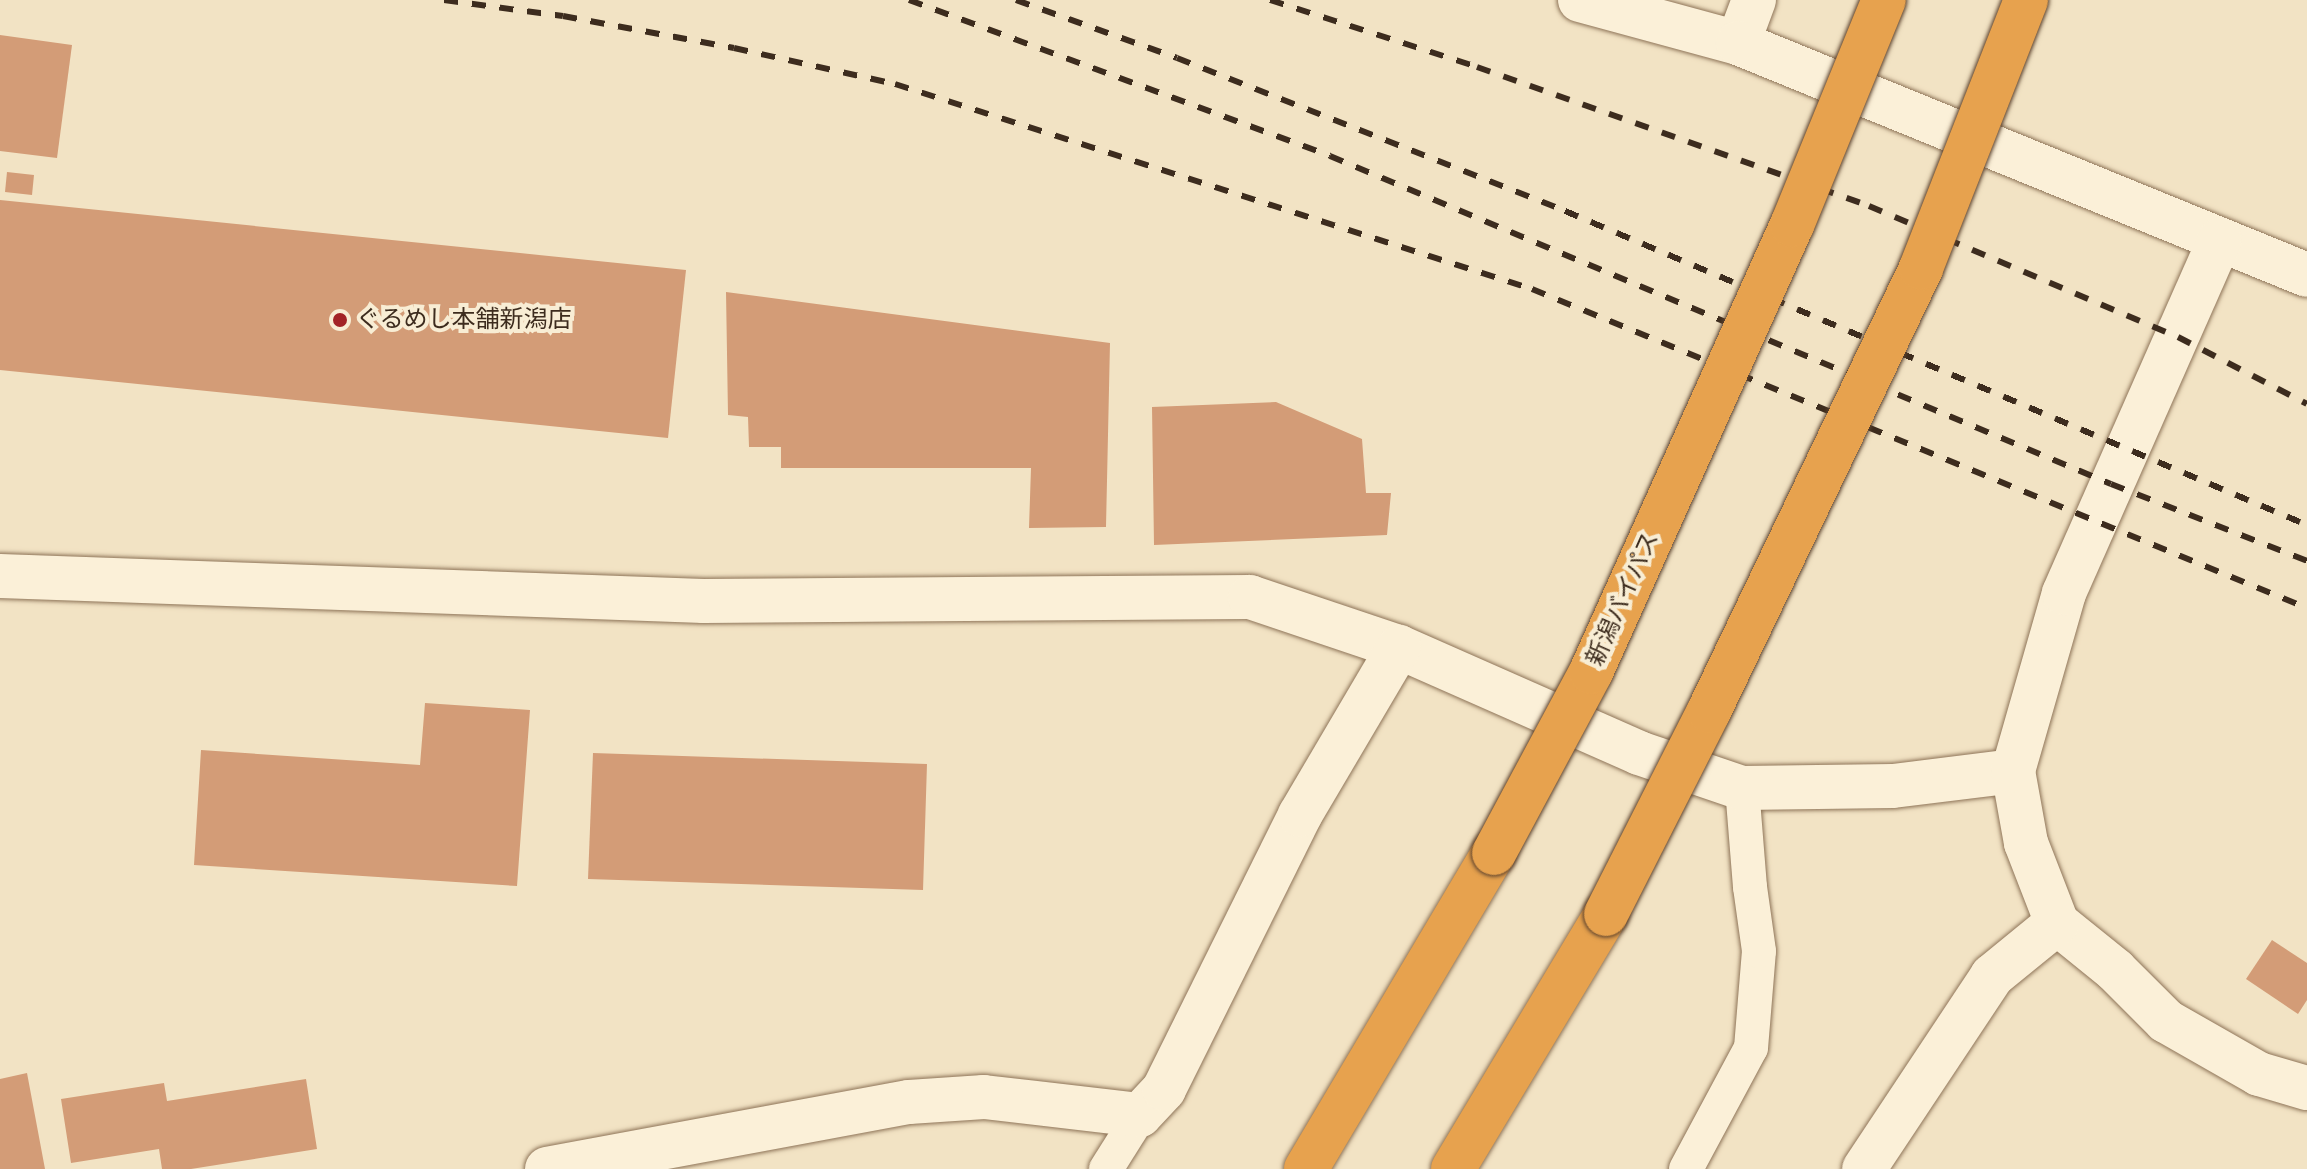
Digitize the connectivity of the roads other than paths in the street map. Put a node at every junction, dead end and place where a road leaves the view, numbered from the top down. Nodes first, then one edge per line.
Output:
1 (1580, 0) edge
2 (1754, 0) edge
3 (1884, 0) edge
4 (2026, 0) edge
5 (1738, 43) junction
6 (2220, 240) junction
7 (2307, 275) edge
8 (0, 576) edge
9 (1399, 647) junction
10 (2013, 771) junction
11 (1742, 788) junction
12 (2057, 923) junction
13 (2307, 1088) edge
14 (1140, 1115) junction
15 (547, 1169) edge
16 (1106, 1169) edge
17 (1306, 1169) edge
18 (1453, 1169) edge
19 (1686, 1169) edge
20 (1864, 1169) edge

1 - 5 street
2 - 5 street
3 - 17 highway, 新潟バイパス, bridge
4 - 18 highway, bridge
5 - 6 street
6 - 7 street
6 - 10 street
8 - 9 street
9 - 11 street
9 - 14 street
10 - 11 street
10 - 12 street
11 - 19 lane
12 - 13 street
12 - 20 street
14 - 15 street
14 - 16 lane

